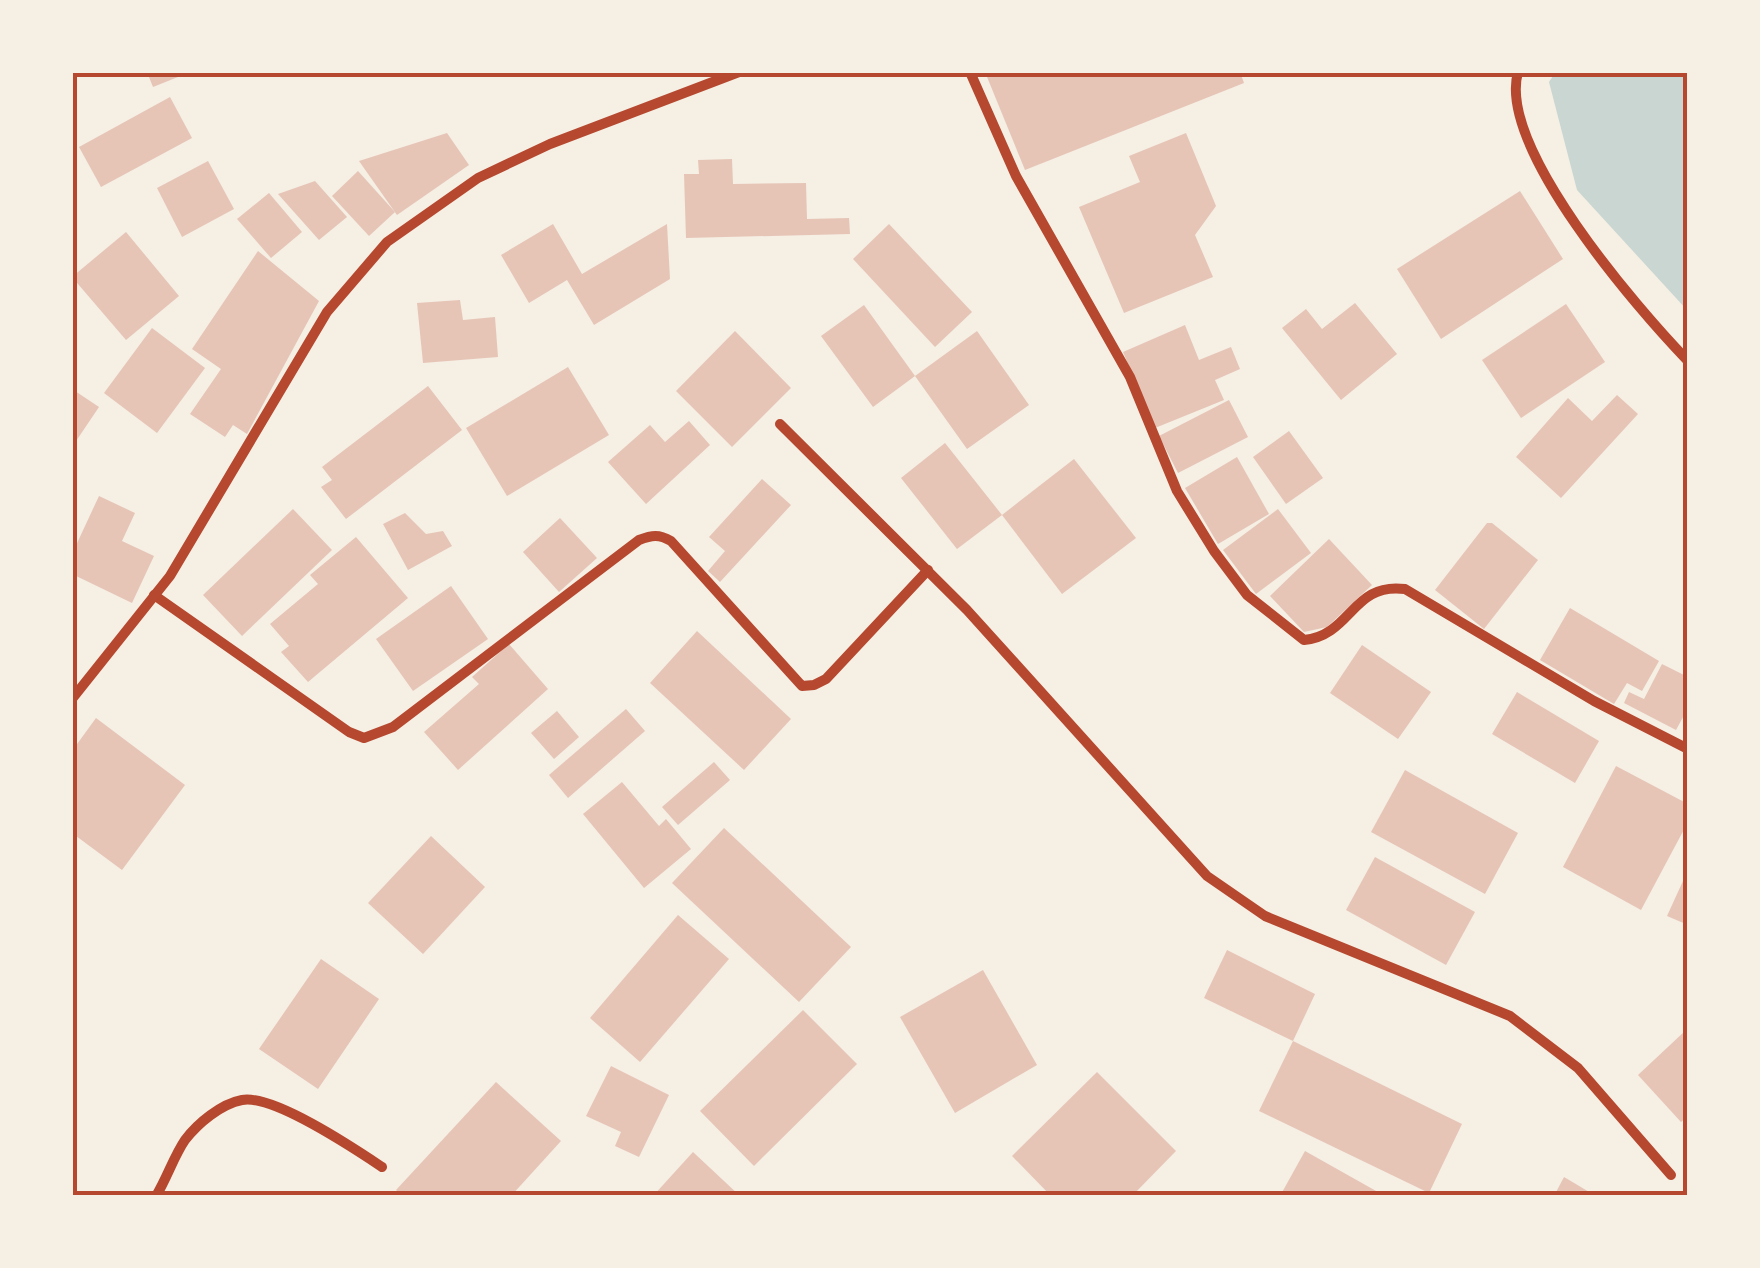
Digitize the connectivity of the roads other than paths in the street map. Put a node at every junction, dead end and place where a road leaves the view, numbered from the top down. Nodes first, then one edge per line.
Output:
1 (739, 72) edge
2 (970, 72) edge
3 (1518, 72) edge
4 (1688, 361) edge
5 (780, 424) dead end
6 (928, 570) junction
7 (154, 595) junction
8 (72, 699) edge
9 (1688, 750) edge
10 (382, 1167) dead end
11 (1672, 1175) dead end
12 (156, 1196) edge

1 - 7 street
2 - 9 street
3 - 4 street
5 - 6 street
6 - 7 street
6 - 11 street
7 - 8 street
10 - 12 street

